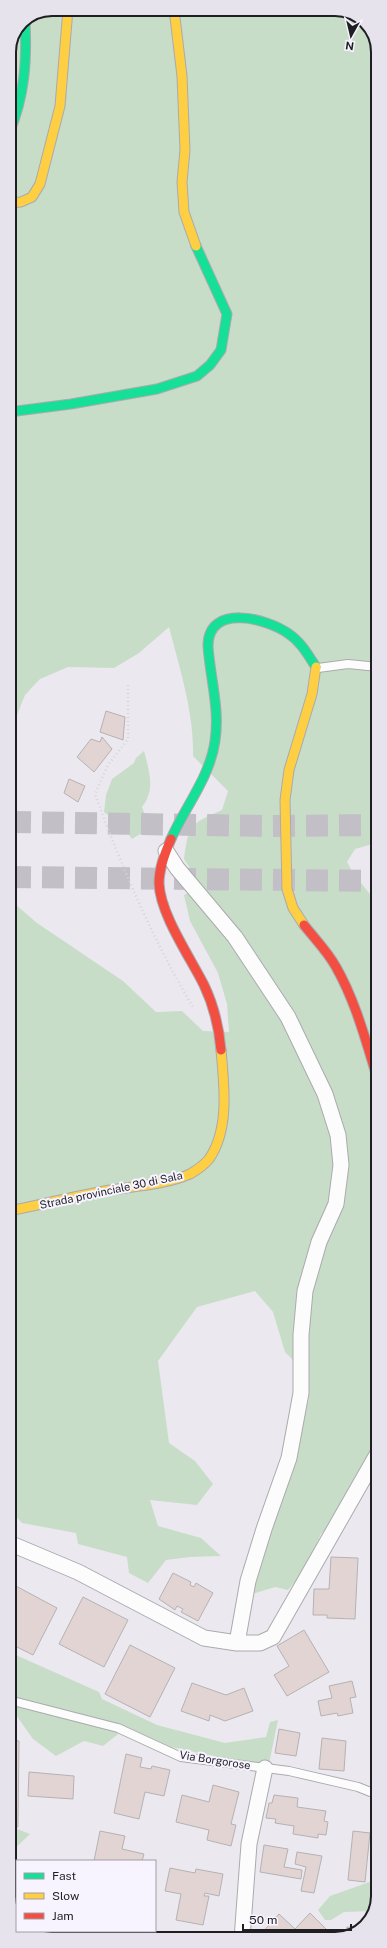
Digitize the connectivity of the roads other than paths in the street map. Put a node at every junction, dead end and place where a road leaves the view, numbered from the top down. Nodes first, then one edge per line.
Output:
1 (67, 16) edge
2 (175, 16) edge
3 (25, 27) edge
4 (16, 118) edge
5 (16, 202) edge
6 (16, 410) edge
7 (371, 666) edge
8 (317, 668) junction
9 (166, 851) junction
10 (371, 1058) edge
11 (16, 1210) edge
12 (371, 1465) edge
13 (16, 1546) edge
14 (237, 1643) junction
15 (16, 1702) edge
16 (265, 1768) junction
17 (371, 1792) edge
18 (243, 1932) edge

1 - 5 street
2 - 6 street
3 - 4 street
7 - 8 lane
8 - 9 street, Strada provinciale 30 di Sala
8 - 10 street
9 - 11 street, Strada provinciale 30 di Sala
9 - 14 street
12 - 14 street
13 - 14 street
15 - 16 lane, Via Borgorose
16 - 17 lane, Via Borgorose
16 - 18 street

